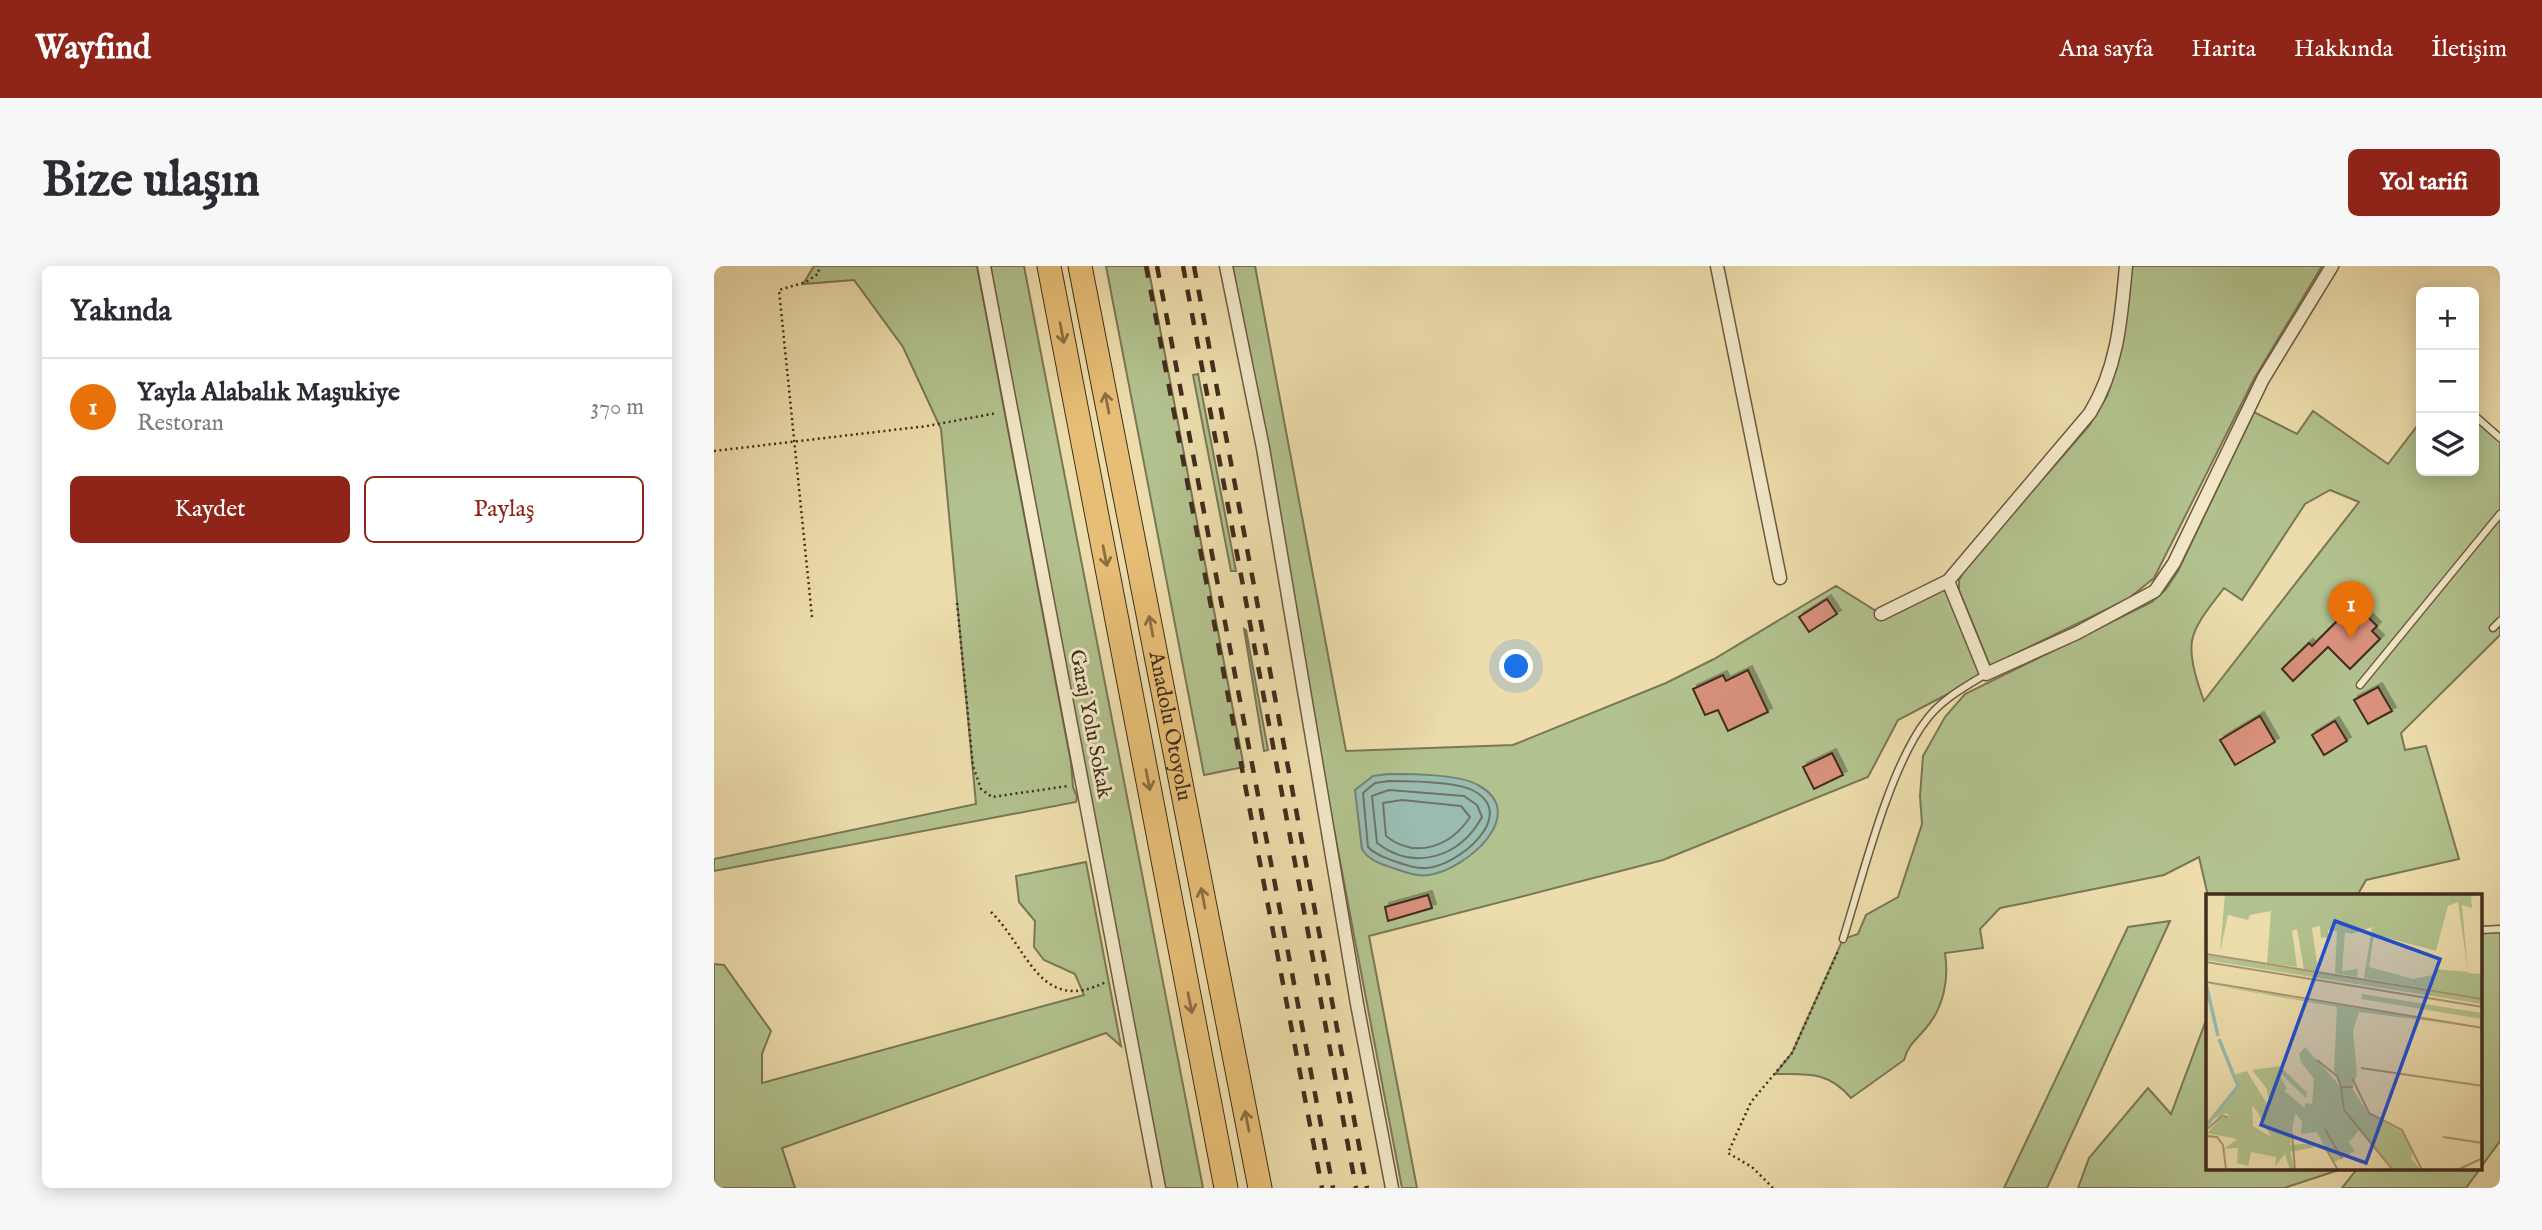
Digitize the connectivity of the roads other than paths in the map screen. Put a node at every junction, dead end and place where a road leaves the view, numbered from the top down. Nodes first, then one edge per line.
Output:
1 (984, 266) edge
2 (1049, 266) edge
3 (1080, 266) edge
4 (1226, 266) edge
5 (1717, 266) edge
6 (2126, 266) edge
7 (2332, 266) edge
8 (2479, 419) edge
9 (2500, 438) edge
10 (2500, 514) edge
11 (1780, 578) dead end
12 (1948, 582) junction
13 (1881, 614) dead end
14 (2500, 621) edge
15 (2493, 628) dead end
16 (1986, 674) junction
17 (2360, 685) dead end
18 (1843, 939) road end
19 (1158, 1188) edge
20 (1226, 1188) edge
21 (1259, 1188) edge
22 (1392, 1188) edge

1 - 19 street, Garaj Yolu Sokak
2 -> 20 highway, Anadolu Otoyolu
21 -> 3 highway, Anadolu Otoyolu
4 - 22 street
5 - 11 street
6 - 12 street
7 - 16 street
8 - 9 lane
10 - 17 lane
12 - 13 street
12 - 16 street
14 - 15 lane
16 - 18 lane

